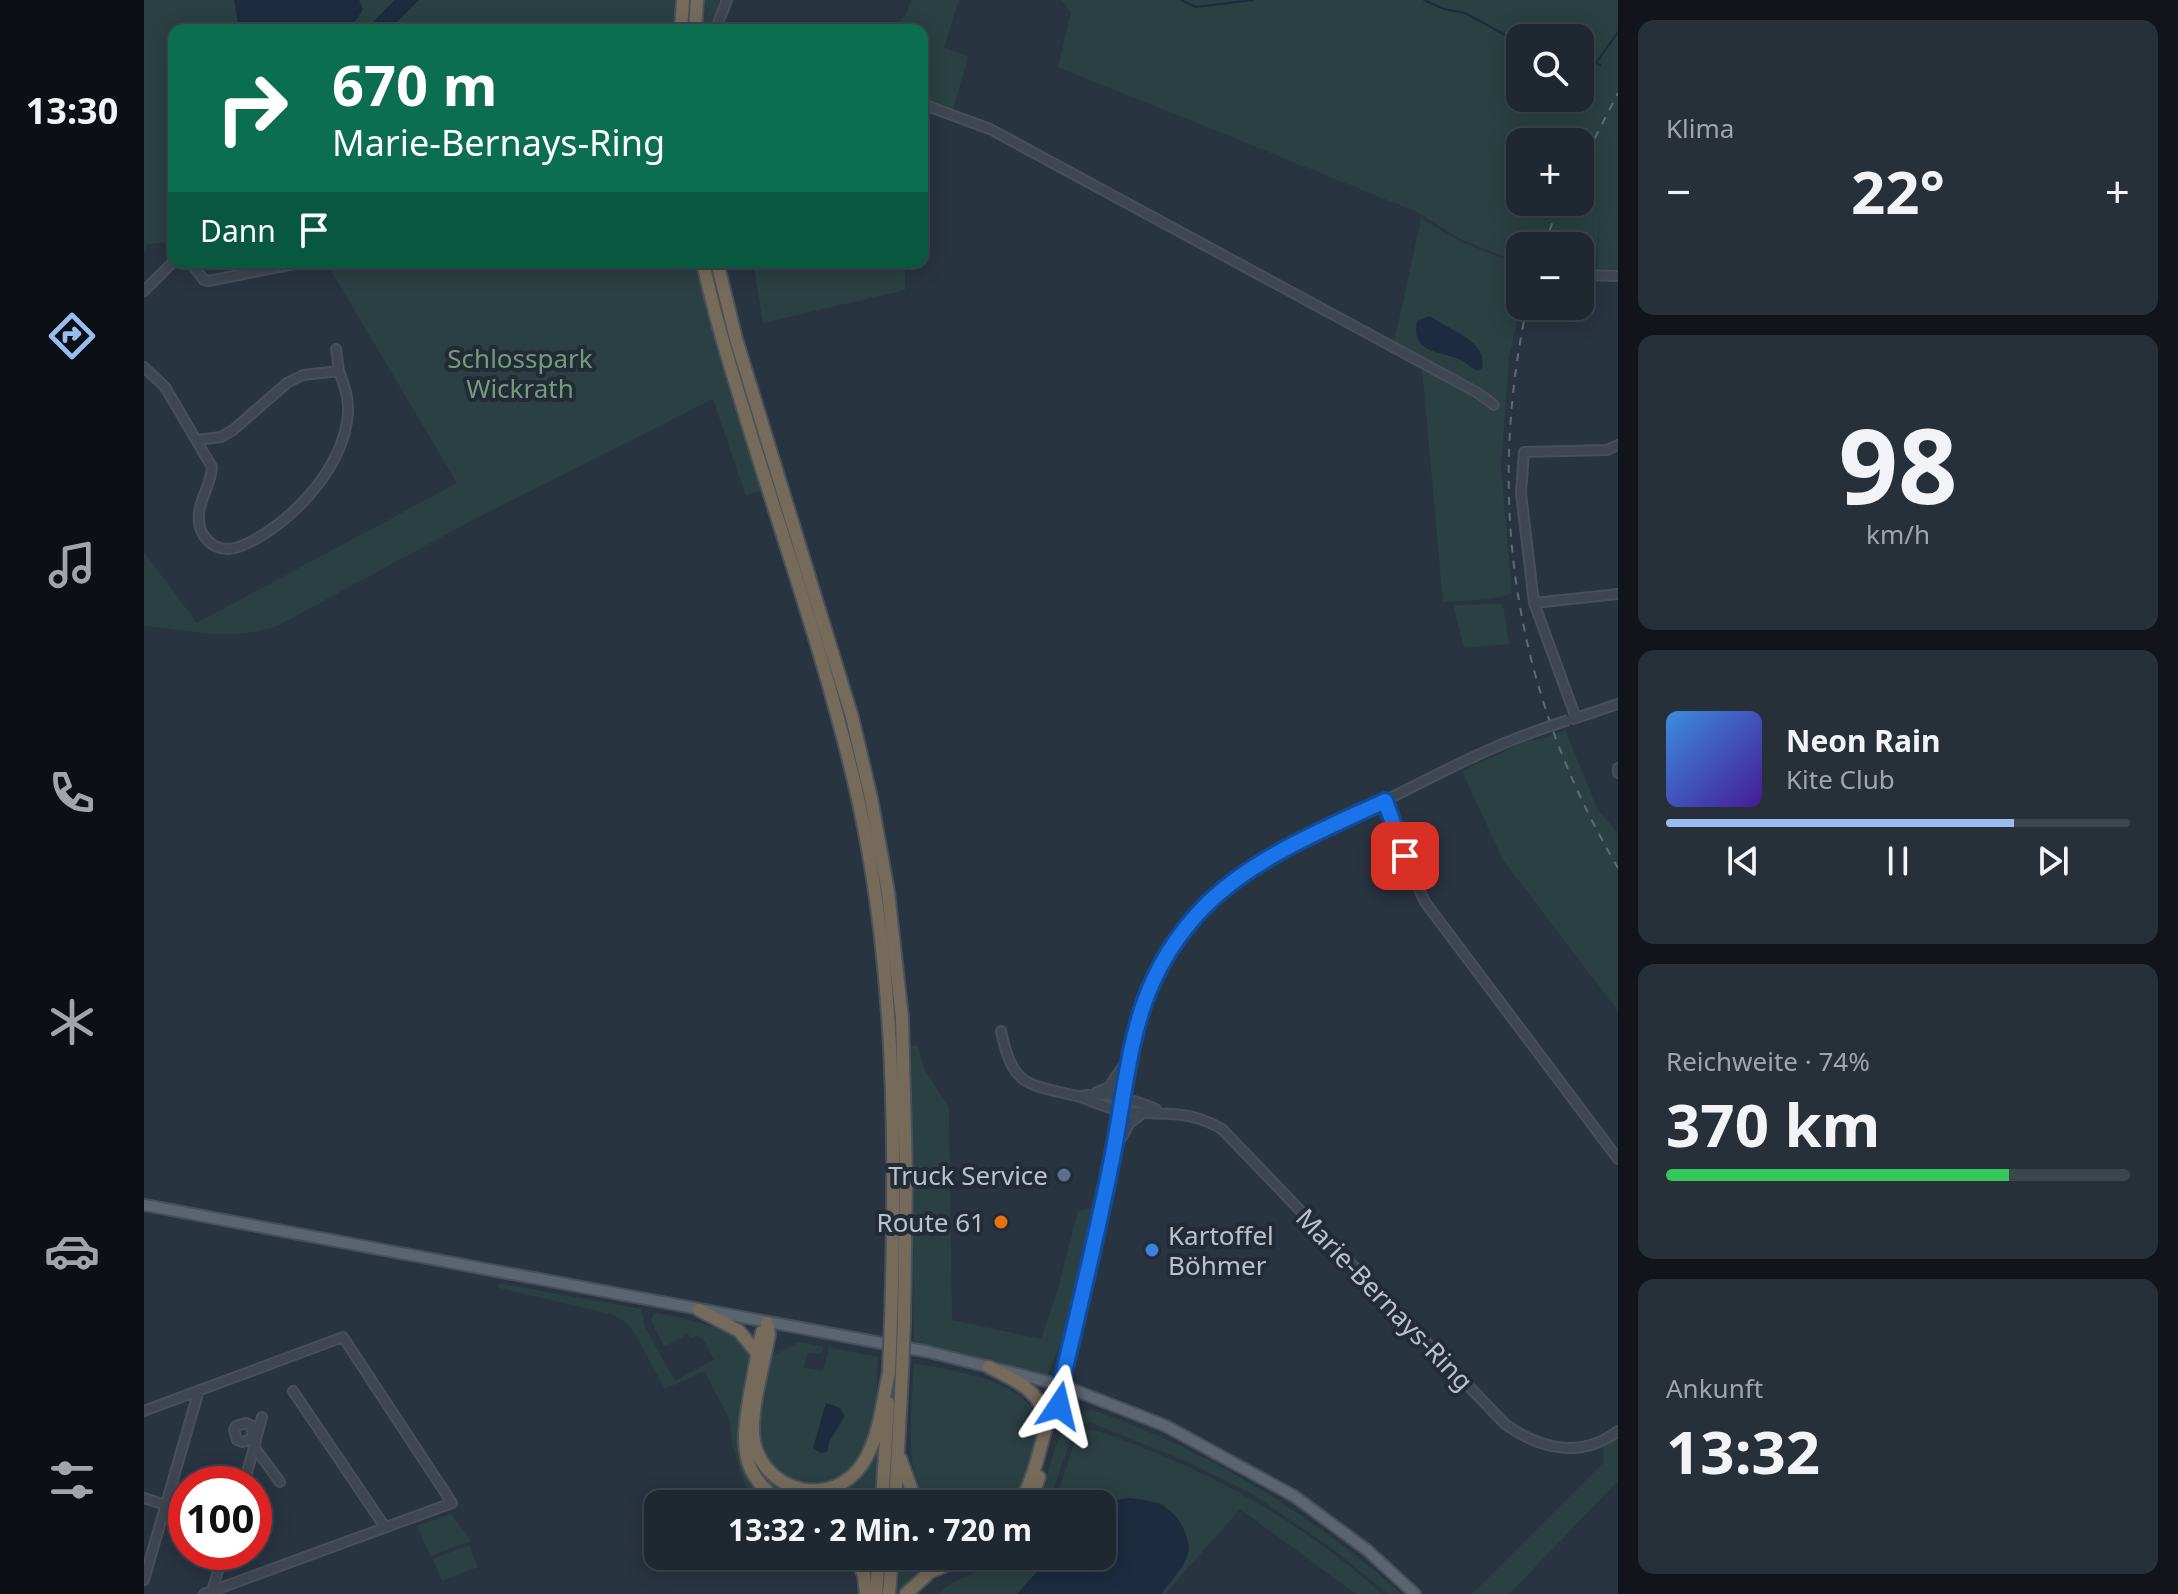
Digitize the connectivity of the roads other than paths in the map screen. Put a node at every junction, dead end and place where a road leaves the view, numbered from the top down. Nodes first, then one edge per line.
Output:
1 (683, 0) edge
2 (697, 0) edge
3 (727, 0) edge
4 (681, 24) edge
5 (695, 24) edge
6 (718, 24) edge
7 (928, 106) edge
8 (168, 267) edge
9 (195, 268) edge
10 (274, 268) edge
11 (704, 268) edge
12 (718, 268) edge
13 (1594, 275) edge
14 (1618, 276) edge
15 (144, 291) edge
16 (336, 349) dead end
17 (144, 367) edge
18 (339, 371) junction
19 (1494, 405) dead end
20 (197, 440) junction
21 (1618, 445) edge
22 (1618, 594) edge
23 (1534, 603) junction
24 (1618, 704) edge
25 (1572, 719) junction
26 (1385, 801) junction
27 (1001, 1031) dead end
28 (1128, 1059) junction
29 (1093, 1094) junction
30 (1079, 1097) junction
31 (1122, 1097) junction
32 (1118, 1110) junction
33 (1144, 1112) junction
34 (1164, 1112) junction
35 (1113, 1152) junction
36 (1618, 1159) edge
37 (144, 1205) edge
38 (699, 1310) junction
39 (897, 1322) junction
40 (767, 1323) junction
41 (757, 1353) junction
42 (989, 1367) junction
43 (896, 1372) junction
44 (1061, 1385) junction
45 (199, 1390) junction
46 (293, 1391) dead end
47 (144, 1411) edge
48 (262, 1417) dead end
49 (1046, 1428) junction
50 (1618, 1431) edge
51 (253, 1444) junction
52 (898, 1452) junction
53 (248, 1466) edge
54 (280, 1482) dead end
55 (764, 1490) edge
56 (883, 1490) edge
57 (896, 1490) edge
58 (912, 1490) edge
59 (1026, 1490) edge
60 (1034, 1490) edge
61 (144, 1498) edge
62 (166, 1505) junction
63 (385, 1527) junction
64 (146, 1567) edge
65 (217, 1570) edge
66 (862, 1570) edge
67 (878, 1570) edge
68 (891, 1570) edge
69 (935, 1570) edge
70 (144, 1580) edge
71 (208, 1592) edge
72 (866, 1594) edge
73 (876, 1594) edge
74 (889, 1594) edge
75 (906, 1594) edge
76 (1415, 1594) edge

1 - 4 highway
2 - 5 highway
3 - 6 street
7 - 19 street
8 - 15 street
9 - 10 street
11 - 39 highway
12 - 39 highway
13 - 14 street
16 - 18 street
17 - 20 street
18 - 20 street
18 - 20 street
21 - 23 street
22 - 23 street
23 - 25 street
24 - 25 street
25 - 26 street, bridge
26 - 28 street
26 - 36 street
27 - 30 street, Marie-Bernays-Ring
28 - 29 street
28 - 31 street
29 - 30 street, Marie-Bernays-Ring
29 - 31 street, Marie-Bernays-Ring
30 - 32 street, Marie-Bernays-Ring
31 - 32 street
31 - 34 street, Marie-Bernays-Ring
32 - 33 street, Marie-Bernays-Ring
32 - 35 street
33 - 34 street, Marie-Bernays-Ring
33 - 35 street
34 - 50 street, Marie-Bernays-Ring
35 - 44 street
37 - 38 main road
38 - 40 main road
38 - 41 highway
39 - 43 highway, bridge
40 - 41 highway
40 - 42 main road
40 - 43 highway
41 - 55 highway
42 - 44 main road
42 - 49 highway
43 - 52 highway
43 - 56 highway
44 - 49 highway
44 - 60 highway
44 - 76 main road
45 - 47 street
45 - 62 street
45 - 63 street
46 - 63 street
48 - 51 street
49 - 59 highway
51 - 53 street
51 - 54 street
52 - 57 highway
52 - 58 highway
61 - 62 street
62 - 64 street
63 - 71 street
64 - 70 street
65 - 71 street
66 - 72 highway
67 - 73 highway
68 - 74 highway
69 - 75 highway

